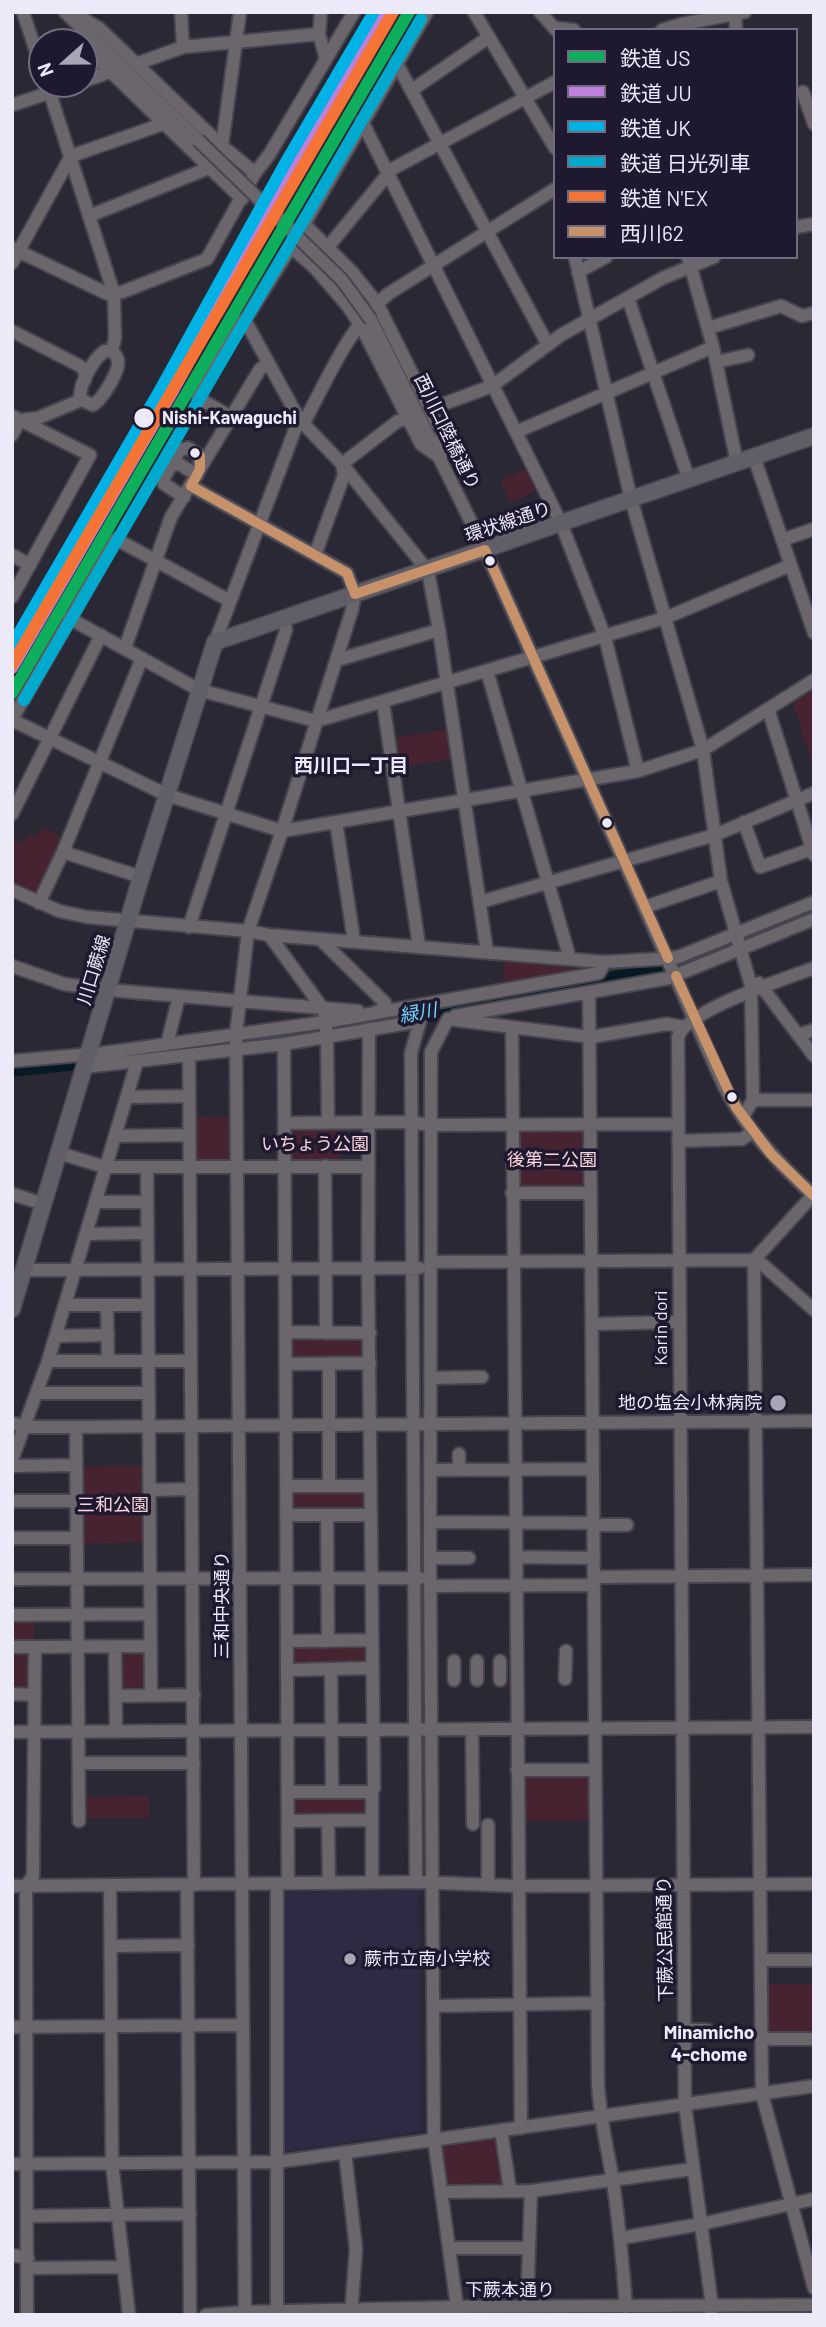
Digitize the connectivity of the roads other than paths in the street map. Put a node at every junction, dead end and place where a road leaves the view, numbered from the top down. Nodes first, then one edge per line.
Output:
1 (62, 12) edge
2 (76, 12) edge
3 (181, 12) edge
4 (240, 12) edge
5 (321, 12) edge
6 (354, 12) edge
7 (426, 12) edge
8 (474, 12) edge
9 (540, 12) edge
10 (738, 13) edge
11 (75, 28) edge
12 (554, 28) edge
13 (667, 28) edge
14 (319, 34) junction
15 (489, 37) junction
16 (236, 43) junction
17 (183, 47) junction
18 (327, 59) junction
19 (98, 60) edge
20 (396, 62) junction
21 (136, 64) junction
22 (110, 72) junction
23 (98, 76) edge
24 (553, 83) edge
25 (412, 90) junction
26 (804, 92) edge
27 (28, 98) edge
28 (51, 98) edge
29 (526, 98) junction
30 (12, 105) edge
31 (362, 121) junction
32 (163, 124) junction
33 (814, 124) edge
34 (439, 144) junction
35 (553, 145) edge
36 (222, 146) junction
37 (71, 156) junction
38 (209, 168) junction
39 (255, 173) junction
40 (388, 173) junction
41 (553, 190) edge
42 (242, 199) junction
43 (89, 216) junction
44 (304, 224) junction
45 (487, 232) junction
46 (290, 247) junction
47 (328, 247) junction
48 (14, 254) edge
49 (575, 259) edge
50 (602, 259) edge
51 (689, 262) edge
52 (432, 266) junction
53 (578, 272) junction
54 (114, 294) junction
55 (628, 298) junction
56 (377, 303) junction
57 (814, 313) edge
58 (245, 320) junction
59 (589, 321) junction
60 (365, 322) junction
61 (708, 328) junction
62 (12, 331) edge
63 (548, 345) junction
64 (713, 347) junction
65 (111, 351) junction
66 (748, 355) dead end
67 (95, 362) junction
68 (716, 362) junction
69 (76, 364) junction
70 (268, 365) junction
71 (655, 373) junction
72 (85, 380) junction
73 (492, 386) junction
74 (606, 393) junction
75 (81, 400) junction
76 (430, 409) junction
77 (231, 417) junction
78 (16, 418) edge
79 (407, 419) junction
80 (301, 422) junction
81 (516, 432) junction
82 (12, 435) edge
83 (814, 436) edge
84 (754, 457) junction
85 (441, 459) junction
86 (737, 463) junction
87 (342, 464) junction
88 (689, 480) junction
89 (193, 482) junction
90 (631, 499) junction
91 (562, 523) junction
92 (259, 524) junction
93 (814, 529) edge
94 (782, 540) junction
95 (485, 550) junction
96 (12, 555) edge
97 (315, 555) junction
98 (156, 560) junction
99 (30, 565) junction
100 (790, 565) junction
101 (428, 570) junction
102 (355, 594) junction
103 (12, 597) edge
104 (230, 601) junction
105 (69, 618) junction
106 (284, 618) junction
107 (665, 618) junction
108 (439, 630) junction
109 (814, 633) edge
110 (101, 635) junction
111 (605, 637) junction
112 (215, 642) junction
113 (125, 648) junction
114 (533, 657) junction
115 (142, 658) junction
116 (337, 660) junction
117 (487, 671) junction
118 (814, 680) edge
119 (446, 683) junction
120 (200, 690) junction
121 (383, 702) junction
122 (261, 706) junction
123 (768, 709) junction
124 (12, 720) edge
125 (316, 721) junction
126 (49, 739) junction
127 (703, 750) junction
128 (100, 763) junction
129 (638, 771) junction
130 (589, 780) junction
131 (522, 791) junction
132 (814, 793) edge
133 (167, 795) junction
134 (465, 800) junction
135 (797, 800) junction
136 (399, 811) junction
137 (225, 813) junction
138 (12, 814) edge
139 (336, 822) junction
140 (744, 822) junction
141 (282, 831) junction
142 (715, 835) junction
143 (63, 852) junction
144 (813, 852) edge
145 (625, 861) junction
146 (141, 877) junction
147 (721, 881) junction
148 (549, 882) junction
149 (12, 890) edge
150 (480, 902) junction
151 (814, 902) edge
152 (39, 903) junction
153 (645, 907) junction
154 (814, 919) edge
155 (128, 922) junction
156 (189, 927) junction
157 (248, 931) junction
158 (269, 935) junction
159 (736, 935) junction
160 (320, 939) junction
161 (354, 941) junction
162 (419, 946) junction
163 (486, 952) junction
164 (741, 954) junction
165 (668, 958) junction
166 (570, 960) junction
167 (605, 962) junction
168 (12, 966) edge
169 (814, 968) edge
170 (676, 975) junction
171 (303, 981) junction
172 (292, 989) dead end
173 (108, 990) junction
174 (757, 990) junction
175 (589, 992) junction
176 (179, 996) junction
177 (240, 1001) junction
178 (380, 1012) junction
179 (325, 1016) junction
180 (694, 1018) junction
181 (449, 1019) junction
182 (512, 1027) junction
183 (683, 1027) junction
184 (369, 1029) junction
185 (814, 1030) edge
186 (236, 1035) junction
187 (799, 1035) junction
188 (327, 1036) junction
189 (591, 1037) junction
190 (167, 1044) junction
191 (284, 1044) junction
192 (237, 1049) junction
193 (189, 1056) junction
194 (814, 1056) edge
195 (87, 1060) junction
196 (12, 1061) edge
197 (137, 1062) junction
198 (189, 1096) junction
199 (127, 1097) junction
200 (753, 1100) junction
201 (814, 1100) edge
202 (743, 1117) junction
203 (411, 1122) junction
204 (285, 1123) junction
205 (328, 1123) junction
206 (368, 1123) junction
207 (678, 1124) junction
208 (430, 1125) junction
209 (511, 1125) junction
210 (591, 1125) junction
211 (753, 1132) junction
212 (190, 1135) junction
213 (116, 1136) junction
214 (678, 1141) junction
215 (59, 1153) junction
216 (285, 1166) junction
217 (105, 1167) junction
218 (190, 1167) junction
219 (237, 1167) junction
220 (325, 1167) junction
221 (368, 1167) junction
222 (147, 1168) junction
223 (512, 1193) junction
224 (592, 1193) junction
225 (12, 1194) edge
226 (813, 1195) edge
227 (95, 1202) junction
228 (147, 1202) junction
229 (44, 1204) junction
230 (147, 1233) junction
231 (86, 1234) junction
232 (678, 1260) junction
233 (754, 1260) junction
234 (513, 1261) junction
235 (592, 1261) junction
236 (430, 1265) junction
237 (368, 1268) junction
238 (412, 1268) junction
239 (191, 1269) junction
240 (238, 1269) junction
241 (285, 1269) junction
242 (326, 1269) junction
243 (24, 1270) junction
244 (75, 1270) junction
245 (148, 1270) junction
246 (13, 1303) edge
247 (65, 1305) junction
248 (107, 1305) junction
249 (148, 1305) junction
250 (814, 1310) edge
251 (678, 1322) junction
252 (592, 1324) junction
253 (286, 1332) junction
254 (326, 1333) junction
255 (370, 1333) junction
256 (108, 1335) junction
257 (56, 1336) junction
258 (48, 1361) junction
259 (108, 1361) junction
260 (149, 1361) junction
261 (191, 1361) junction
262 (329, 1363) junction
263 (370, 1363) junction
264 (286, 1364) junction
265 (482, 1377) dead end
266 (431, 1378) junction
267 (37, 1393) junction
268 (149, 1393) junction
269 (814, 1421) edge
270 (757, 1422) junction
271 (12, 1423) edge
272 (679, 1423) junction
273 (514, 1424) junction
274 (594, 1424) junction
275 (371, 1425) junction
276 (413, 1425) junction
277 (431, 1425) junction
278 (192, 1426) junction
279 (239, 1426) junction
280 (286, 1426) junction
281 (329, 1426) junction
282 (25, 1427) junction
283 (76, 1427) junction
284 (149, 1427) junction
285 (459, 1454) dead end
286 (486, 1454) dead end
287 (12, 1460) edge
288 (76, 1465) junction
289 (12, 1466) edge
290 (486, 1469) junction
291 (514, 1469) junction
292 (593, 1469) junction
293 (432, 1470) junction
294 (459, 1470) junction
295 (286, 1486) junction
296 (329, 1486) junction
297 (370, 1486) junction
298 (192, 1489) junction
299 (150, 1490) junction
300 (12, 1501) edge
301 (76, 1501) junction
302 (286, 1515) junction
303 (327, 1515) junction
304 (370, 1515) junction
305 (430, 1522) junction
306 (515, 1522) junction
307 (593, 1524) junction
308 (627, 1525) dead end
309 (12, 1538) edge
310 (76, 1538) junction
311 (516, 1557) junction
312 (430, 1558) junction
313 (469, 1558) dead end
314 (594, 1558) junction
315 (757, 1576) junction
316 (814, 1576) edge
317 (680, 1577) junction
318 (77, 1578) junction
319 (150, 1578) junction
320 (194, 1578) junction
321 (240, 1578) junction
322 (287, 1578) junction
323 (328, 1578) junction
324 (371, 1578) junction
325 (414, 1578) junction
326 (12, 1579) edge
327 (594, 1581) junction
328 (430, 1582) junction
329 (515, 1585) junction
330 (150, 1614) junction
331 (12, 1615) edge
332 (77, 1615) junction
333 (328, 1640) junction
334 (371, 1640) junction
335 (287, 1641) junction
336 (78, 1646) junction
337 (150, 1646) junction
338 (12, 1647) edge
339 (35, 1647) junction
340 (115, 1647) junction
341 (566, 1651) dead end
342 (454, 1661) dead end
343 (477, 1661) dead end
344 (500, 1661) dead end
345 (372, 1668) junction
346 (331, 1669) junction
347 (288, 1670) junction
348 (565, 1679) dead end
349 (454, 1680) dead end
350 (477, 1680) dead end
351 (500, 1680) dead end
352 (12, 1694) edge
353 (35, 1695) junction
354 (194, 1695) junction
355 (116, 1696) junction
356 (151, 1696) junction
357 (814, 1727) edge
358 (680, 1728) junction
359 (758, 1728) junction
360 (415, 1729) junction
361 (595, 1729) junction
362 (331, 1730) junction
363 (373, 1730) junction
364 (432, 1730) junction
365 (472, 1730) junction
366 (517, 1730) junction
367 (116, 1731) junction
368 (194, 1731) junction
369 (240, 1731) junction
370 (288, 1731) junction
371 (12, 1732) edge
372 (33, 1732) junction
373 (78, 1732) junction
374 (79, 1763) junction
375 (194, 1763) junction
376 (517, 1770) junction
377 (595, 1770) junction
378 (288, 1792) junction
379 (332, 1792) junction
380 (372, 1792) junction
381 (372, 1820) junction
382 (79, 1821) dead end
383 (288, 1821) junction
384 (328, 1821) junction
385 (473, 1824) dead end
386 (488, 1825) dead end
387 (372, 1882) junction
388 (416, 1882) junction
389 (329, 1883) junction
390 (433, 1883) junction
391 (282, 1884) junction
392 (760, 1884) junction
393 (814, 1884) edge
394 (110, 1885) junction
395 (191, 1885) junction
396 (241, 1885) junction
397 (488, 1885) junction
398 (12, 1886) edge
399 (26, 1886) junction
400 (518, 1886) junction
401 (682, 1886) junction
402 (597, 1887) junction
403 (188, 1945) junction
404 (111, 1946) junction
405 (761, 1960) junction
406 (814, 1960) edge
407 (598, 2003) junction
408 (519, 2005) junction
409 (434, 2006) junction
410 (242, 2025) junction
411 (188, 2026) junction
412 (12, 2027) edge
413 (26, 2027) junction
414 (111, 2027) junction
415 (684, 2030) junction
416 (707, 2030) dead end
417 (761, 2039) junction
418 (814, 2039) edge
419 (814, 2086) edge
420 (762, 2094) junction
421 (685, 2105) junction
422 (600, 2117) junction
423 (521, 2128) junction
424 (501, 2130) junction
425 (434, 2139) junction
426 (345, 2152) junction
427 (189, 2161) junction
428 (243, 2162) junction
429 (277, 2162) junction
430 (113, 2163) junction
431 (12, 2164) edge
432 (27, 2164) junction
433 (693, 2169) junction
434 (612, 2179) junction
435 (510, 2190) junction
436 (531, 2191) junction
437 (441, 2192) junction
438 (814, 2199) edge
439 (792, 2206) junction
440 (118, 2214) junction
441 (190, 2214) junction
442 (27, 2216) junction
443 (701, 2224) junction
444 (621, 2238) junction
445 (449, 2248) junction
446 (528, 2248) junction
447 (809, 2252) edge
448 (12, 2255) edge
449 (28, 2263) junction
450 (123, 2267) junction
451 (814, 2288) edge
452 (814, 2305) edge
453 (619, 2309) edge
454 (450, 2310) edge
455 (523, 2310) edge
456 (562, 2311) edge
457 (711, 2311) edge
458 (796, 2311) edge
459 (245, 2312) junction
460 (352, 2312) edge
461 (273, 2313) edge
462 (27, 2315) edge
463 (129, 2315) edge
464 (190, 2315) edge
465 (206, 2315) edge

1 - 11 street
1 - 60 street, 西川口陸橋通り, bridge
2 - 21 street
3 - 17 street
4 - 16 street
5 - 14 street
6 - 18 street
7 - 20 street
8 - 15 street
9 - 12 street
10 - 13 street
14 - 16 street
14 - 18 street
15 - 25 street
15 - 29 street
16 - 17 street
16 - 36 street
17 - 21 street
18 - 39 street
19 - 22 street
20 - 25 street
20 - 31 street
21 - 36 street
22 - 23 street
22 - 32 street
24 - 29 street
25 - 34 street
26 - 33 street
27 - 30 street
28 - 37 street
29 - 34 street
29 - 35 street
31 - 40 street
31 - 44 street
32 - 37 street
32 - 38 street
34 - 40 street
34 - 45 street
36 - 38 street
36 - 39 street
37 - 43 street
37 - 48 street
38 - 42 street
38 - 43 street
39 - 42 street
40 - 47 street
40 - 52 street
41 - 45 street
42 - 54 street
43 - 54 street
44 - 46 street
44 - 47 street
45 - 52 street
45 - 63 street
46 - 58 street
46 - 60 street
47 - 56 street
48 - 54 street
49 - 53 street
50 - 53 street
51 - 55 street
51 - 61 street
52 - 56 street
52 - 73 street
53 - 59 street
54 - 65 street
55 - 59 street
55 - 71 street
56 - 60 street
56 - 76 street
57 - 61 street
58 - 70 street
58 - 77 street
59 - 63 street
59 - 74 street
60 - 79 street
60 - 80 street
60 - 85 street, 西川口陸橋通り
61 - 64 street
62 - 69 street
63 - 73 street
64 - 68 street
64 - 71 street
65 - 67 street
65 - 75 street
66 - 68 street
67 - 69 street
67 - 72 street
68 - 86 street
69 - 72 street
70 - 77 street
70 - 80 street
71 - 74 street
71 - 88 street
72 - 75 street
73 - 76 street
73 - 81 street
74 - 81 street
74 - 90 street
75 - 78 street
76 - 85 street
77 - 89 street
78 - 82 street
78 - 99 street
79 - 85 street
79 - 87 street
80 - 87 street
80 - 92 street
81 - 91 street
83 - 84 main road, 環状線通り
84 - 86 main road, 環状線通り
84 - 94 street
85 - 95 street, 西川口陸橋通り
86 - 88 main road, 環状線通り
87 - 97 street
87 - 101 street
88 - 90 main road, 環状線通り
89 - 89 street
89 - 92 street
89 - 98 street
90 - 91 main road, 環状線通り
90 - 107 street
91 - 95 main road, 環状線通り
91 - 111 street
92 - 97 street
92 - 104 street
93 - 94 street
94 - 100 street
95 - 101 main road, 環状線通り
95 - 114 street, 西川口陸橋通り
96 - 99 street
97 - 102 street
98 - 104 street
98 - 105 street
98 - 113 street
99 - 103 street
100 - 107 street
100 - 109 street
101 - 102 main road, 環状線通り
101 - 108 street
102 - 106 main road, 環状線通り
102 - 116 street
104 - 112 street
105 - 110 street
105 - 124 street
106 - 112 main road, 環状線通り
106 - 122 street
107 - 111 street
107 - 127 street
108 - 116 street
108 - 119 street
110 - 113 street
110 - 126 street
111 - 114 street
111 - 129 street
112 - 120 main road, 川口蕨線
113 - 115 street
114 - 117 street
114 - 130 street, 西川口陸橋通り
115 - 120 street
115 - 128 street
116 - 125 street
117 - 119 street
117 - 131 street
118 - 123 street
119 - 121 street
119 - 134 street
120 - 122 street
120 - 133 main road, 川口蕨線
121 - 125 street
121 - 136 street
122 - 125 street
122 - 137 street
123 - 127 street
123 - 135 street
124 - 126 street
125 - 141 street
126 - 128 street
126 - 138 street
127 - 129 street
127 - 142 street
128 - 133 street
128 - 143 street
129 - 130 street
130 - 131 street
130 - 145 street, 西川口陸橋通り
131 - 134 street
131 - 148 street
132 - 135 street
133 - 137 street
133 - 146 main road, 川口蕨線
134 - 136 street
134 - 150 street
135 - 140 street
135 - 144 street
136 - 139 street
136 - 162 street
137 - 141 street
137 - 156 street
139 - 141 street
139 - 161 street
140 - 142 street
140 - 144 street
141 - 157 street
142 - 145 street
142 - 147 street
143 - 146 street
143 - 152 street
145 - 148 street
145 - 153 street, 西川口陸橋通り
146 - 155 main road, 川口蕨線
147 - 153 street
147 - 159 street
148 - 150 street
148 - 166 street
149 - 152 street
150 - 163 street
151 - 159 street
152 - 155 street
153 - 165 street, 西川口陸橋通り
154 - 164 street
155 - 156 street
155 - 173 main road, 川口蕨線
156 - 157 street
157 - 158 street
157 - 177 street
158 - 160 street
158 - 171 street
159 - 164 street
159 - 165 street
160 - 161 street
160 - 178 street
161 - 162 street
162 - 163 street
163 - 166 street
164 - 170 street
164 - 174 street
165 - 167 street
165 - 170 street, 西川口陸橋通り
166 - 167 street
167 - 178 street
168 - 173 street
169 - 174 street
170 - 175 street
170 - 180 street, 西川口陸橋通り
171 - 172 street
171 - 179 street
173 - 176 street
173 - 195 main road, 川口蕨線
174 - 180 street
174 - 187 street
174 - 200 street
175 - 181 street
175 - 189 street
176 - 177 street
176 - 190 street
177 - 179 street
177 - 186 street
178 - 179 street
179 - 186 street
179 - 188 street
180 - 183 street
180 - 202 street, 西川口陸橋通り
181 - 182 street
181 - 208 street
182 - 189 street
182 - 209 street
183 - 189 street
183 - 207 street, Karin dori
184 - 188 street
184 - 203 street
184 - 206 street
185 - 187 street
186 - 190 street
186 - 192 street, 三和中央通り
187 - 194 street
188 - 191 street
188 - 205 street
189 - 210 street
190 - 195 street
191 - 192 street
191 - 204 street
192 - 193 street
192 - 219 street, 三和中央通り
193 - 197 street
193 - 198 street
195 - 196 street
195 - 197 street
195 - 215 main road, 川口蕨線
197 - 199 street
198 - 199 street
198 - 212 street
199 - 213 street
200 - 201 street
200 - 202 street
202 - 211 street, 西川口陸橋通り
203 - 206 street
203 - 208 street
203 - 238 street
204 - 205 street
204 - 216 street
205 - 206 street
206 - 221 street
207 - 210 street
207 - 214 street, Karin dori
208 - 209 street
208 - 236 street
209 - 210 street
209 - 223 street
210 - 224 street
211 - 214 street
211 - 226 street, 西川口陸橋通り
212 - 213 street
212 - 218 street
213 - 217 street
214 - 232 street, Karin dori
215 - 217 street
215 - 229 main road, 川口蕨線
216 - 219 street
216 - 220 street
216 - 241 street
217 - 222 street
217 - 227 street
218 - 219 street
218 - 222 street
218 - 239 street
219 - 240 street, 三和中央通り
220 - 221 street
220 - 242 street
221 - 237 street
222 - 228 street
223 - 224 street
223 - 234 street
224 - 235 street
225 - 229 street
226 - 233 street
227 - 228 street
227 - 231 street
228 - 230 street
229 - 243 main road, 川口蕨線
230 - 231 street
230 - 245 street
231 - 244 street
232 - 233 street
232 - 235 street
232 - 251 street, Karin dori
233 - 250 street
233 - 270 street
234 - 235 street
234 - 236 street
234 - 273 street
235 - 252 street
236 - 238 street
236 - 266 street
237 - 238 street
237 - 242 street
237 - 255 street
238 - 276 street
239 - 240 street
239 - 245 street
239 - 261 street
240 - 241 street
240 - 279 street, 三和中央通り
241 - 242 street
241 - 253 street
242 - 254 street
243 - 244 street
243 - 246 main road, 川口蕨線
244 - 245 street
244 - 247 street
245 - 249 street
247 - 248 street
247 - 257 street
248 - 249 street
248 - 256 street
249 - 260 street
251 - 252 street
251 - 272 street, Karin dori
252 - 274 street
253 - 254 street
253 - 264 street
254 - 255 street
255 - 263 street
256 - 257 street
256 - 259 street
257 - 258 street
258 - 259 street
258 - 267 street
259 - 260 street
260 - 261 street
260 - 268 street
261 - 278 street
262 - 263 street
262 - 264 street
262 - 281 street
263 - 275 street
264 - 280 street
265 - 266 street
266 - 277 street
267 - 268 street
267 - 282 street
268 - 284 street
269 - 270 street
270 - 272 street
270 - 315 street
271 - 282 street
272 - 274 street
272 - 317 street, Karin dori
273 - 274 street
273 - 277 street
273 - 291 street
274 - 292 street
275 - 276 street
275 - 281 street
275 - 297 street
276 - 277 street
276 - 325 street
277 - 293 street
278 - 279 street
278 - 284 street
278 - 298 street
279 - 280 street
279 - 321 street, 三和中央通り
280 - 281 street
280 - 295 street
281 - 296 street
282 - 283 street
282 - 287 street
283 - 284 street
283 - 288 street
284 - 299 street
285 - 294 street
286 - 290 street
288 - 289 street
288 - 301 street
290 - 291 street
290 - 294 street
291 - 292 street
291 - 306 street
292 - 307 street
293 - 294 street
293 - 305 street
295 - 296 street
295 - 302 street
296 - 297 street
297 - 304 street
298 - 299 street
298 - 320 street
299 - 319 street
300 - 301 street
301 - 310 street
302 - 303 street
302 - 322 street
303 - 304 street
303 - 323 street
304 - 324 street
305 - 306 street
305 - 312 street
306 - 307 street
306 - 311 street
307 - 308 street
307 - 314 street
309 - 310 street
310 - 318 street
311 - 314 street
311 - 329 street
312 - 313 street
312 - 328 street
314 - 327 street
315 - 316 street
315 - 317 street
315 - 359 street
317 - 327 street
317 - 358 street, Karin dori
318 - 319 street
318 - 326 street
318 - 332 street
319 - 320 street
319 - 330 street
320 - 321 street
320 - 354 street
321 - 322 street
321 - 369 street, 三和中央通り
322 - 323 street
322 - 335 street
323 - 324 street
323 - 333 street
324 - 325 street
324 - 334 street
325 - 328 street
325 - 360 street
327 - 329 street
327 - 361 street
328 - 329 street
328 - 364 street
329 - 366 street
330 - 332 street
330 - 337 street
331 - 332 street
332 - 336 street
333 - 334 street
333 - 335 street
334 - 345 street
335 - 347 street
336 - 339 street
336 - 340 street
336 - 373 street
337 - 340 street
337 - 356 street
338 - 339 street
339 - 353 street
340 - 355 street
341 - 348 street
342 - 349 street
343 - 350 street
344 - 351 street
345 - 346 street
345 - 363 street
346 - 347 street
346 - 362 street
347 - 370 street
352 - 353 street
353 - 372 street
354 - 356 street
354 - 368 street
355 - 356 street
355 - 367 street
357 - 359 street
358 - 359 street
358 - 361 street
358 - 401 street, 下蕨公民館通り
359 - 392 street
360 - 363 street
360 - 364 street
360 - 388 street
361 - 366 street
361 - 377 street
362 - 363 street
362 - 370 street
362 - 379 street
363 - 380 street
364 - 365 street
364 - 390 street
365 - 366 street
365 - 385 street
366 - 376 street
367 - 368 street
367 - 373 street
368 - 369 street
368 - 375 street
369 - 370 street
369 - 396 street, 三和中央通り
370 - 378 street
371 - 372 street
372 - 373 street
372 - 399 street
373 - 374 street
374 - 375 street
374 - 382 street
375 - 395 street
376 - 377 street
376 - 400 street
377 - 402 street
378 - 379 street
378 - 383 street
379 - 380 street
380 - 381 street
381 - 384 street
381 - 387 street
383 - 384 street
383 - 391 street
384 - 389 street
386 - 397 street
387 - 388 street
387 - 389 street
388 - 390 street
389 - 391 street
390 - 397 street
390 - 409 street
391 - 396 street
391 - 429 street
392 - 393 street
392 - 401 street
392 - 405 street
394 - 395 street
394 - 399 street
394 - 404 street
395 - 396 street
395 - 403 street
396 - 410 street, 三和中央通り
397 - 400 street
398 - 399 street
399 - 413 street
400 - 402 street
400 - 408 street
401 - 402 street
401 - 415 street, 下蕨公民館通り
402 - 407 street
403 - 404 street
403 - 411 street
404 - 414 street
405 - 406 street
405 - 417 street
407 - 408 street
407 - 422 street
408 - 409 street
408 - 423 street
409 - 425 street
410 - 411 street
410 - 428 street, 三和中央通り
411 - 414 street
411 - 427 street
412 - 413 street
413 - 414 street
413 - 432 street
414 - 430 street
415 - 416 street
415 - 421 street, 下蕨公民館通り
417 - 418 street
417 - 420 street
419 - 420 street
420 - 421 street
420 - 439 street
421 - 422 street
421 - 433 street, 下蕨公民館通り
422 - 423 street
422 - 434 street
423 - 424 street
424 - 425 street
424 - 435 street
425 - 426 street
425 - 437 street
426 - 429 street
426 - 460 street
427 - 428 street
427 - 430 street
427 - 441 street
428 - 429 street
428 - 459 street, 三和中央通り
429 - 461 street
430 - 432 street
430 - 440 street
431 - 432 street
432 - 442 street
433 - 434 street
433 - 443 street, 下蕨公民館通り
434 - 436 street
434 - 444 street
435 - 436 street
435 - 437 street
436 - 446 street
437 - 445 street
438 - 439 street
439 - 443 street
439 - 447 street
440 - 441 street
440 - 442 street
440 - 450 street
441 - 464 street
442 - 449 street
443 - 444 street
443 - 457 street, 下蕨公民館通り
444 - 453 street
445 - 446 street
445 - 454 street
446 - 455 street
447 - 451 street
448 - 449 street
449 - 450 street
449 - 462 street
450 - 463 street
452 - 458 street, 下蕨本通り
453 - 456 street, 下蕨本通り
453 - 457 street, 下蕨本通り
454 - 455 street, 下蕨本通り
454 - 460 street, 下蕨本通り
455 - 456 street, 下蕨本通り
457 - 458 street, 下蕨本通り
459 - 461 street, 下蕨本通り
459 - 465 street, 下蕨本通り
460 - 461 street, 下蕨本通り

